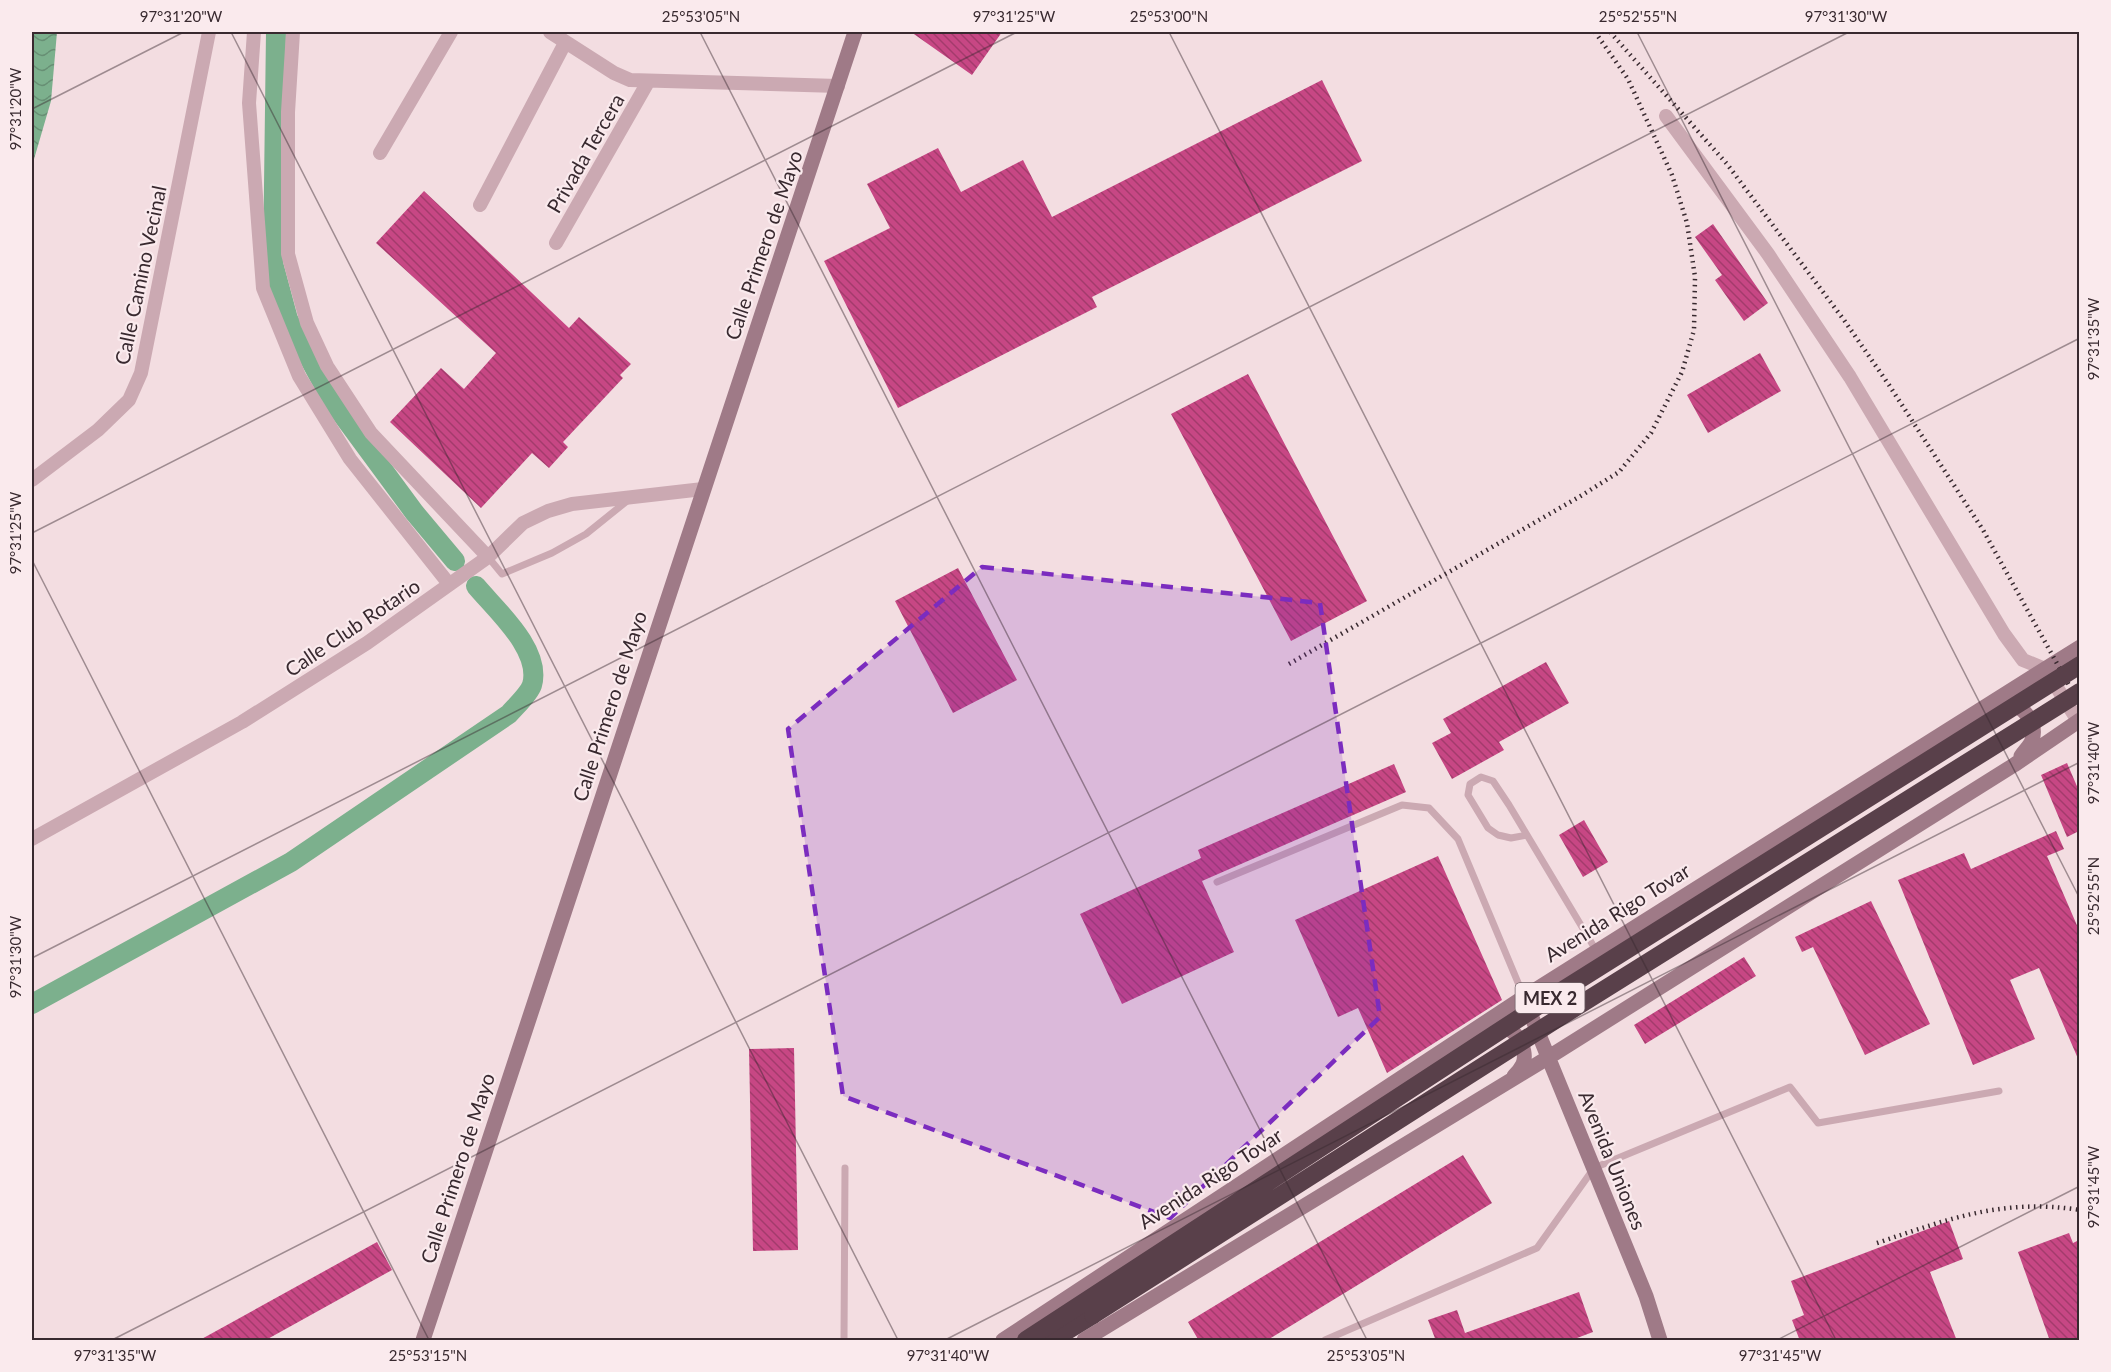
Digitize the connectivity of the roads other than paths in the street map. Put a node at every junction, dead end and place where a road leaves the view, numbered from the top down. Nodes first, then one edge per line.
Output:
1 (208, 32) edge
2 (255, 32) edge
3 (293, 32) edge
4 (451, 32) edge
5 (550, 32) edge
6 (855, 32) edge
7 (565, 43) junction
8 (648, 82) junction
9 (838, 86) junction
10 (1666, 116) dead end
11 (380, 153) dead end
12 (480, 205) dead end
13 (556, 243) dead end
14 (32, 480) edge
15 (703, 489) junction
16 (631, 497) junction
17 (488, 557) junction
18 (449, 584) junction
19 (2079, 647) edge
20 (2079, 665) edge
21 (2045, 669) junction
22 (2079, 692) edge
23 (1978, 710) junction
24 (2079, 722) edge
25 (2014, 765) junction
26 (1527, 835) junction
27 (32, 839) edge
28 (1217, 882) dead end
29 (1597, 952) junction
30 (1524, 997) junction
31 (1474, 1031) junction
32 (1548, 1057) junction
33 (1513, 1079) junction
34 (1999, 1091) dead end
35 (845, 1168) dead end
36 (1594, 1168) junction
37 (423, 1341) edge
38 (844, 1341) edge
39 (1003, 1341) edge
40 (1026, 1341) edge
41 (1052, 1341) edge
42 (1084, 1341) edge
43 (1325, 1341) edge
44 (1660, 1341) edge

1 - 14 street, Calle Camino Vecinal
2 - 18 street
3 - 17 street
4 - 11 street
5 - 7 street
6 - 9 street, Calle Primero de Mayo
7 - 8 street
7 - 12 street
8 - 9 street
8 - 13 street, Privada Tercera
9 - 15 street, Calle Primero de Mayo
10 - 21 street
15 - 16 street, Calle Club Rotario
15 - 37 street, Calle Primero de Mayo
16 - 17 street, Calle Club Rotario
16 - 17 lane
17 - 18 street, Calle Club Rotario
18 - 27 street, Calle Club Rotario
19 - 21 street, Avenida Rigo Tovar
20 - 40 highway, Avenida Rigo Tovar / MEX 2, bridge
21 - 23 street, Avenida Rigo Tovar
21 - 24 street
22 - 41 highway, MEX 2, bridge
23 - 25 street
23 - 29 street, Avenida Rigo Tovar
24 - 25 street
25 - 32 street
26 - 26 lane
26 - 29 lane
28 - 30 lane
29 - 30 street, Avenida Rigo Tovar
30 - 31 street, Avenida Rigo Tovar
30 - 32 street, Avenida Uniones
31 - 33 street
31 - 39 street, Avenida Rigo Tovar
32 - 33 street
32 - 36 street, Avenida Uniones
33 - 42 street
34 - 36 lane
35 - 38 lane
36 - 43 lane
36 - 44 street, Avenida Uniones

